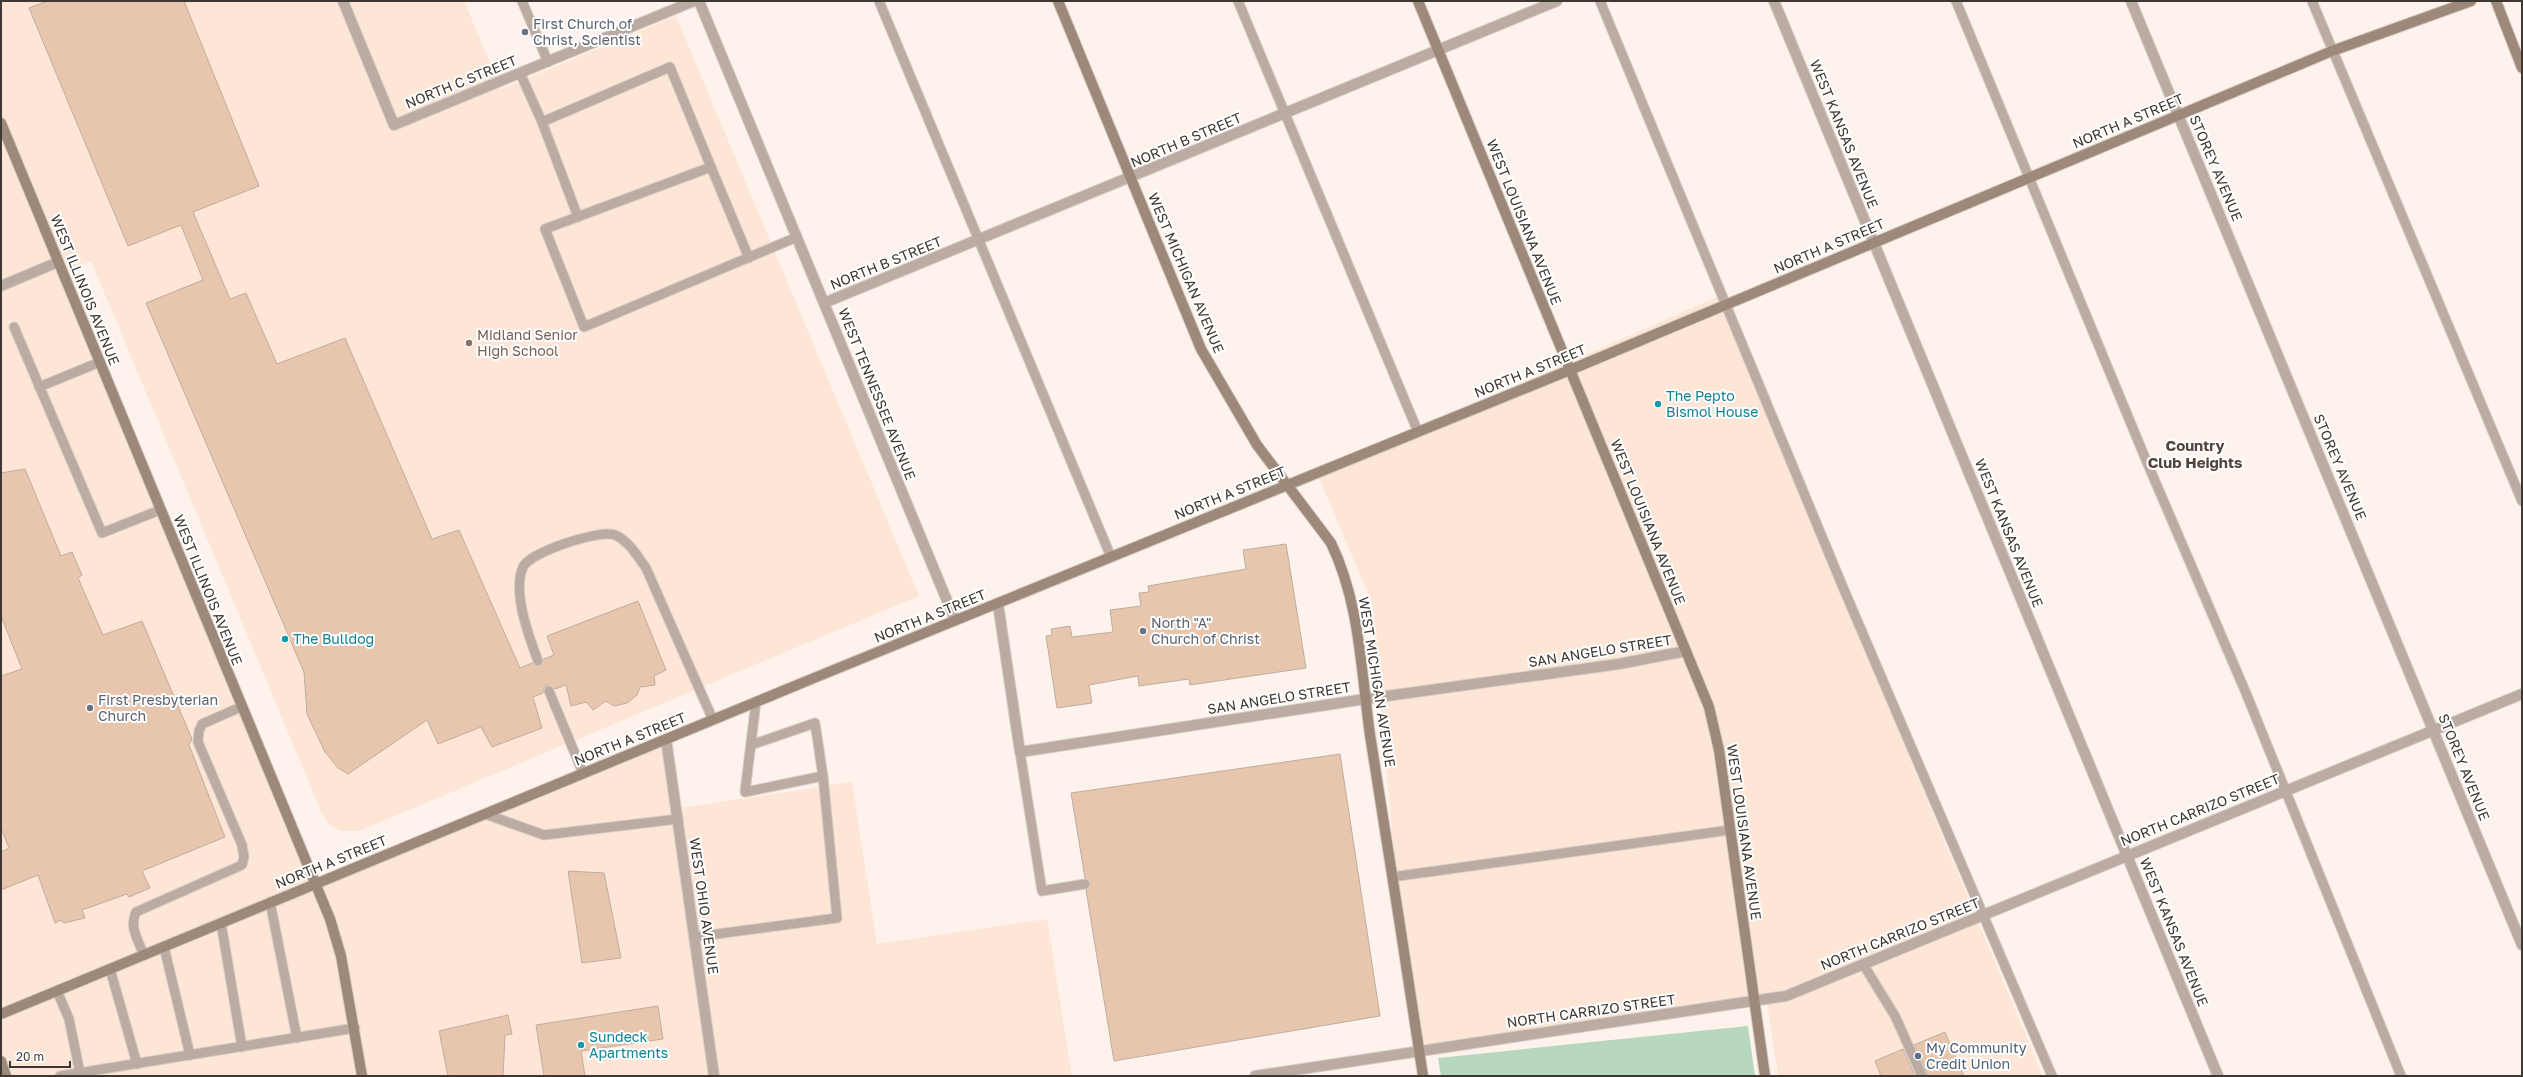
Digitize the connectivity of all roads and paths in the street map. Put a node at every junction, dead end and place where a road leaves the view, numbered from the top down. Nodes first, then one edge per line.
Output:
1 (343, 1) edge
2 (522, 1) edge
3 (694, 1) edge
4 (699, 1) edge
5 (879, 1) edge
6 (1058, 1) edge
7 (1238, 1) edge
8 (1418, 1) edge
9 (1557, 1) edge
10 (1600, 1) edge
11 (1774, 1) edge
12 (1956, 1) edge
13 (2131, 1) edge
14 (2312, 1) edge
15 (2471, 1) edge
16 (2496, 1) edge
17 (1439, 50) junction
18 (2332, 51) junction
19 (548, 62) junction
20 (2522, 68) edge
21 (520, 73) junction
22 (1285, 114) junction
23 (2179, 115) junction
24 (542, 122) junction
25 (1, 123) edge
26 (711, 166) junction
27 (2031, 177) junction
28 (1131, 178) junction
29 (578, 217) junction
30 (797, 238) junction
31 (979, 240) junction
32 (1874, 242) junction
33 (749, 258) junction
34 (58, 262) junction
35 (1, 286) edge
36 (824, 303) junction
37 (1726, 305) junction
38 (14, 327) dead end
39 (100, 362) junction
40 (1570, 370) junction
41 (39, 387) junction
42 (1418, 432) junction
43 (1286, 486) junction
44 (2522, 501) edge
45 (160, 510) junction
46 (1111, 558) junction
47 (998, 604) junction
48 (955, 620) junction
49 (1686, 651) junction
50 (538, 661) dead end
51 (549, 691) dead end
52 (2522, 694) edge
53 (1365, 699) junction
54 (756, 702) junction
55 (241, 707) junction
56 (713, 720) junction
57 (2434, 730) junction
58 (666, 739) junction
59 (751, 745) junction
60 (1020, 752) junction
61 (583, 773) junction
62 (823, 776) junction
63 (2285, 791) junction
64 (485, 814) junction
65 (678, 819) junction
66 (1730, 830) junction
67 (2127, 855) junction
68 (1392, 877) junction
69 (315, 884) junction
70 (1085, 884) dead end
71 (270, 902) junction
72 (1984, 914) junction
73 (221, 923) junction
74 (694, 937) junction
75 (2522, 945) edge
76 (164, 947) junction
77 (144, 955) junction
78 (1863, 964) junction
79 (110, 969) junction
80 (57, 991) junction
81 (1754, 1000) junction
82 (1, 1014) edge
83 (355, 1028) junction
84 (297, 1038) junction
85 (242, 1047) junction
86 (1419, 1050) junction
87 (190, 1055) junction
88 (1, 1061) edge
89 (137, 1064) junction
90 (80, 1073) junction
91 (6, 1076) edge
92 (60, 1076) edge
93 (362, 1076) edge
94 (714, 1076) edge
95 (1255, 1076) edge
96 (1423, 1076) edge
97 (1765, 1076) edge
98 (1922, 1076) edge
99 (2052, 1076) edge
100 (2218, 1076) edge
101 (2401, 1076) edge

1 - 21 street, NORTH C STREET
2 - 19 lane
3 - 19 street, NORTH C STREET
4 - 30 street, WEST TENNESSEE AVENUE
5 - 31 lane
6 - 28 main road, WEST MICHIGAN AVENUE
7 - 22 lane
8 - 17 main road, WEST LOUISIANA AVENUE
9 - 17 street, NORTH B STREET
10 - 37 lane
11 - 32 street, WEST KANSAS AVENUE
12 - 27 lane
13 - 23 street, STOREY AVENUE
14 - 18 lane
15 - 18 main road, NORTH A STREET
16 - 20 main road
17 - 22 street, NORTH B STREET
17 - 40 main road, WEST LOUISIANA AVENUE
18 - 23 main road, NORTH A STREET
18 - 44 lane
19 - 21 street, NORTH C STREET
21 - 24 lane
22 - 28 street, NORTH B STREET
22 - 42 lane
23 - 27 main road, NORTH A STREET
23 - 57 street, STOREY AVENUE
24 - 26 lane
24 - 29 lane
25 - 34 main road, WEST ILLINOIS AVENUE
26 - 29 lane
26 - 33 lane
27 - 32 main road, NORTH A STREET
27 - 63 lane
28 - 31 street, NORTH B STREET
28 - 43 main road, WEST MICHIGAN AVENUE
29 - 33 lane
30 - 33 lane
30 - 36 street, WEST TENNESSEE AVENUE
31 - 36 street, NORTH B STREET
31 - 46 lane
32 - 37 main road, NORTH A STREET
32 - 67 street, WEST KANSAS AVENUE
34 - 35 street
34 - 39 main road, WEST ILLINOIS AVENUE
36 - 48 street, WEST TENNESSEE AVENUE
37 - 40 main road, NORTH A STREET
37 - 72 lane
38 - 41 lane
39 - 41 lane
39 - 45 main road, WEST ILLINOIS AVENUE
40 - 42 main road, NORTH A STREET
40 - 49 main road, WEST LOUISIANA AVENUE
41 - 45 lane
42 - 43 main road, NORTH A STREET
43 - 46 main road, NORTH A STREET
43 - 53 main road, WEST MICHIGAN AVENUE
45 - 55 main road, WEST ILLINOIS AVENUE
46 - 47 main road, NORTH A STREET
47 - 48 main road, NORTH A STREET
47 - 60 street
48 - 54 main road, NORTH A STREET
49 - 53 street, SAN ANGELO STREET
49 - 66 main road, WEST LOUISIANA AVENUE
50 - 56 lane
51 - 61 lane
52 - 57 street, NORTH CARRIZO STREET
53 - 60 street, SAN ANGELO STREET
53 - 68 main road, WEST MICHIGAN AVENUE
54 - 56 main road, NORTH A STREET
54 - 59 lane
55 - 69 main road, WEST ILLINOIS AVENUE
55 - 77 lane
56 - 58 main road, NORTH A STREET
57 - 63 street, NORTH CARRIZO STREET
57 - 75 street, STOREY AVENUE
58 - 61 main road, NORTH A STREET
58 - 65 street, WEST OHIO AVENUE
59 - 62 lane
59 - 62 lane
60 - 70 lane
61 - 64 main road, NORTH A STREET
62 - 74 lane
63 - 67 street, NORTH CARRIZO STREET
63 - 101 lane
64 - 65 lane
64 - 69 main road, NORTH A STREET
65 - 74 street, WEST OHIO AVENUE
66 - 68 lane
66 - 81 main road, WEST LOUISIANA AVENUE
67 - 72 street, NORTH CARRIZO STREET
67 - 100 street, WEST KANSAS AVENUE
68 - 86 main road, WEST MICHIGAN AVENUE
69 - 71 main road, NORTH A STREET
69 - 83 main road, WEST ILLINOIS AVENUE
71 - 73 main road, NORTH A STREET
71 - 84 lane
72 - 78 street, NORTH CARRIZO STREET
72 - 99 lane
73 - 76 main road, NORTH A STREET
73 - 85 lane
74 - 94 street, WEST OHIO AVENUE
76 - 77 main road, NORTH A STREET
76 - 87 lane
77 - 79 main road, NORTH A STREET
78 - 81 street, NORTH CARRIZO STREET
78 - 98 lane
79 - 80 main road, NORTH A STREET
79 - 89 lane
80 - 82 main road, NORTH A STREET
80 - 90 lane
81 - 86 street, NORTH CARRIZO STREET
81 - 97 main road, WEST LOUISIANA AVENUE
83 - 84 lane
83 - 93 main road, WEST ILLINOIS AVENUE
84 - 85 lane
85 - 87 lane
86 - 95 street, NORTH CARRIZO STREET
86 - 96 main road, WEST MICHIGAN AVENUE
87 - 89 lane
88 - 91 main road
89 - 90 lane
90 - 92 lane

